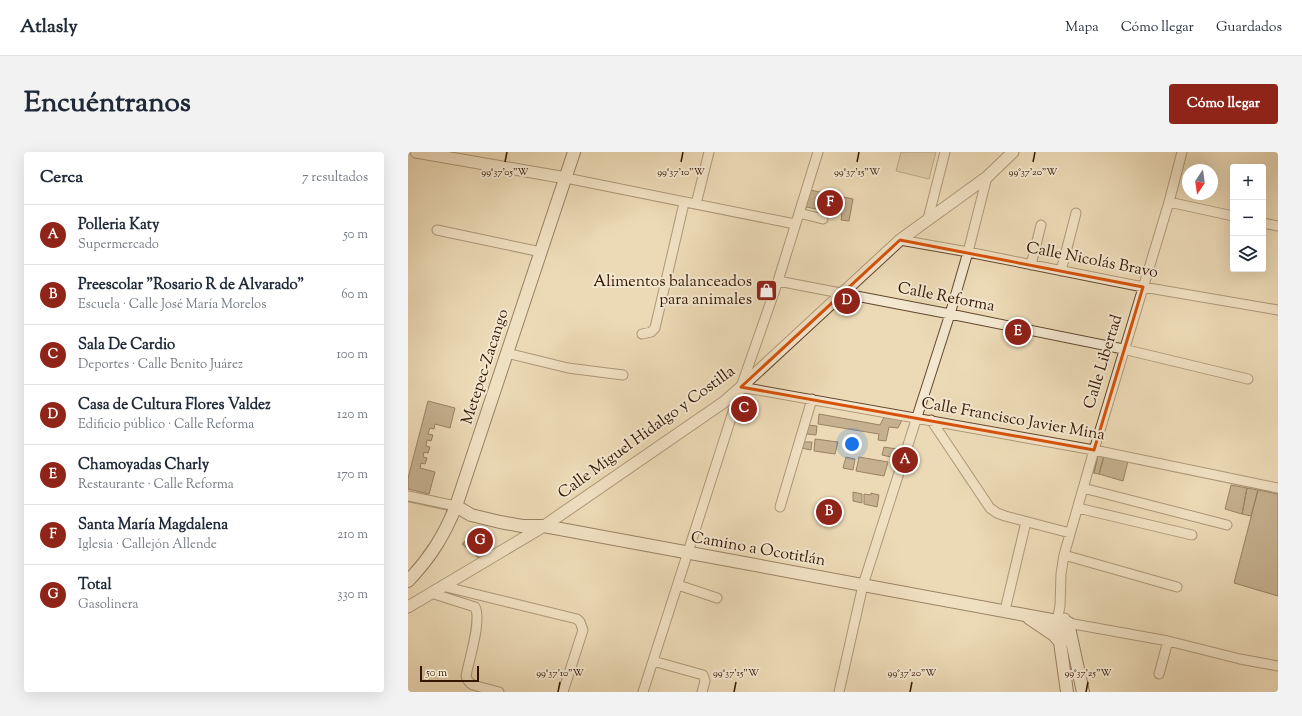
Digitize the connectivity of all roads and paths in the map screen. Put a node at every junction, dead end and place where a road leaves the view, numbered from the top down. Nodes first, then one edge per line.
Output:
1 (416, 152) edge
2 (574, 152) edge
3 (709, 152) edge
4 (818, 152) edge
5 (945, 152) edge
6 (1013, 152) edge
7 (1182, 152) edge
8 (987, 177) junction
9 (566, 178) junction
10 (1168, 202) junction
11 (684, 203) junction
12 (696, 204) junction
13 (799, 213) junction
14 (1076, 213) dead end
15 (1230, 215) edge
16 (823, 219) dead end
17 (928, 219) junction
18 (795, 224) junction
19 (1266, 224) edge
20 (1041, 225) dead end
21 (1278, 226) edge
22 (437, 230) dead end
23 (900, 240) junction
24 (541, 252) junction
25 (968, 252) junction
26 (1031, 265) junction
27 (1061, 271) junction
28 (778, 281) junction
29 (1142, 287) junction
30 (841, 293) junction
31 (1278, 310) edge
32 (950, 314) junction
33 (642, 334) dead end
34 (1123, 349) junction
35 (507, 353) junction
36 (623, 375) dead end
37 (1248, 379) dead end
38 (741, 387) junction
39 (812, 399) junction
40 (916, 418) junction
41 (931, 420) junction
42 (1094, 450) junction
43 (1083, 488) junction
44 (1278, 488) edge
45 (408, 496) edge
46 (456, 506) junction
47 (780, 507) dead end
48 (1078, 508) junction
49 (1026, 522) junction
50 (1227, 525) dead end
51 (544, 526) junction
52 (1070, 533) junction
53 (1192, 535) dead end
54 (689, 553) junction
55 (1064, 555) junction
56 (408, 581) edge
57 (678, 585) junction
58 (863, 585) junction
59 (442, 586) junction
60 (1177, 586) dead end
61 (431, 592) junction
62 (717, 598) dead end
63 (408, 607) edge
64 (1005, 610) junction
65 (1023, 614) junction
66 (1063, 622) junction
67 (1168, 641) junction
68 (1061, 643) junction
69 (653, 662) junction
70 (1278, 666) edge
71 (1159, 674) dead end
72 (499, 692) edge
73 (563, 692) edge
74 (643, 692) edge
75 (702, 692) edge
76 (839, 692) edge
77 (1067, 692) edge
78 (1083, 692) edge

1 - 9 street
2 - 9 main road, Metepec-Zacango
3 - 12 street
4 - 13 street
5 - 17 street
6 - 8 street, Calle Miguel Hidalgo y Costilla
7 - 10 street, Calle Libertad
8 - 17 street, Calle Miguel Hidalgo y Costilla
8 - 25 street
9 - 11 street
9 - 24 main road, Metepec-Zacango
10 - 15 street
10 - 29 street, Calle Libertad
11 - 12 street
11 - 33 street
12 - 18 street
13 - 16 street
13 - 18 street
14 - 27 street
17 - 23 street, Calle Miguel Hidalgo y Costilla
18 - 28 street
19 - 21 street
20 - 26 street
22 - 24 street
23 - 25 street, Calle Nicolás Bravo
23 - 30 street, Calle Miguel Hidalgo y Costilla
24 - 35 main road, Metepec-Zacango
25 - 26 street, Calle Nicolás Bravo
25 - 32 street
26 - 27 street, Calle Nicolás Bravo
27 - 29 street, Calle Nicolás Bravo
28 - 30 street, Calle Reforma
28 - 38 street
29 - 31 street, Calle Nicolás Bravo
29 - 34 street, Calle Libertad
30 - 32 street, Calle Reforma
30 - 38 street, Calle Miguel Hidalgo y Costilla
32 - 34 street, Calle Reforma
32 - 40 street
34 - 37 street, Calle Reforma
34 - 42 street, Calle Libertad
35 - 36 street
35 - 46 main road, Metepec-Zacango
38 - 39 street, Calle Francisco Javier Mina
38 - 51 street, Calle Miguel Hidalgo y Costilla
38 - 54 street
39 - 40 street, Calle Francisco Javier Mina
39 - 47 street
40 - 41 street, Calle Francisco Javier Mina
40 - 58 street
41 - 42 street, Calle Francisco Javier Mina
41 - 49 street
42 - 43 street, Calle Libertad
42 - 44 street, Calle Francisco Javier Mina
43 - 48 street, Calle Libertad
43 - 50 street
45 - 46 street
46 - 51 main road, Camino a Ocotitlán
46 - 56 main road, Metepec-Zacango
48 - 52 street, Calle Libertad
48 - 53 street
49 - 52 street
49 - 64 street
51 - 54 main road, Camino a Ocotitlán
51 - 59 street, Calle Miguel Hidalgo y Costilla
52 - 55 street, Calle Libertad
54 - 57 street
54 - 58 main road, Camino a Ocotitlán
55 - 60 street
55 - 66 street, Calle Libertad
57 - 62 street
57 - 69 street
58 - 64 main road, Camino a Ocotitlán
58 - 76 street
59 - 61 street, Calle Miguel Hidalgo y Costilla
59 - 73 street
61 - 63 street, Calle Miguel Hidalgo y Costilla
61 - 72 street
64 - 65 main road, Camino a Ocotitlán
65 - 66 main road, Camino a Ocotitlán
65 - 68 main road
66 - 67 street
66 - 68 main road
66 - 78 main road
67 - 70 street
67 - 71 street
68 - 77 main road
69 - 74 street
69 - 75 street

